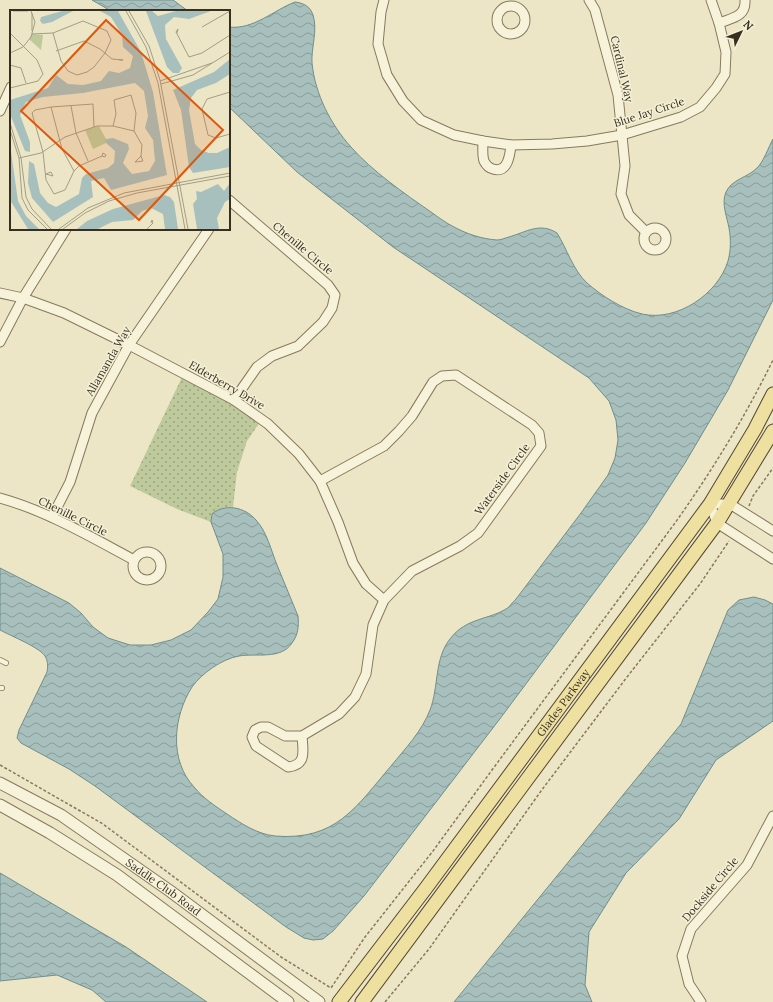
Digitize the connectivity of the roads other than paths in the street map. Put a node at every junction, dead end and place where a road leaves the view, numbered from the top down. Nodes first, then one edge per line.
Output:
1 (384, 0) edge
2 (589, 0) edge
3 (711, 0) edge
4 (745, 0) edge
5 (719, 23) junction
6 (10, 89) edge
7 (0, 111) edge
8 (622, 135) junction
9 (483, 141) junction
10 (512, 145) junction
11 (231, 205) edge
12 (65, 230) edge
13 (208, 230) edge
14 (646, 232) dead end
15 (0, 292) edge
16 (23, 298) junction
17 (0, 342) edge
18 (129, 344) junction
19 (773, 394) edge
20 (234, 400) junction
21 (773, 431) edge
22 (320, 481) junction
23 (0, 498) edge
24 (710, 504) junction
25 (730, 504) junction
26 (52, 517) junction
27 (717, 523) junction
28 (773, 531) edge
29 (773, 559) edge
30 (134, 560) dead end
31 (384, 600) junction
32 (0, 660) edge
33 (6, 663) dead end
34 (302, 736) junction
35 (0, 783) edge
36 (0, 805) edge
37 (773, 816) edge
38 (288, 1002) edge
39 (319, 1002) edge
40 (339, 1002) edge
41 (362, 1002) edge
42 (700, 1002) edge

1 - 9 street, Blue Jay Circle
2 - 8 street, Cardinal Way
3 - 5 street, Blue Jay Circle
4 - 5 street
5 - 8 street, Blue Jay Circle
6 - 7 street
8 - 10 street, Blue Jay Circle
8 - 14 street, Cardinal Way
9 - 10 street, Blue Jay Circle
9 - 10 street
11 - 20 street, Chenille Circle
12 - 16 street
13 - 18 street, Allamanda Way
15 - 16 street, Elderberry Drive
16 - 17 street
16 - 18 street, Elderberry Drive
18 - 20 street, Elderberry Drive
18 - 26 street, Allamanda Way
19 - 24 main road, Glades Parkway
20 - 22 street, Elderberry Drive
21 - 25 main road, Glades Parkway
22 - 31 street, Elderberry Drive
22 - 31 street, Waterside Circle
23 - 26 street, Chenille Circle
24 - 25 street
24 - 27 street
24 - 40 main road, Glades Parkway
25 - 27 main road, Glades Parkway
25 - 28 street
26 - 30 street, Chenille Circle
27 - 29 street
27 - 41 main road, Glades Parkway
31 - 34 street, Waterside Circle
32 - 33 lane
34 - 34 street
35 - 39 street, Saddle Club Road
36 - 38 street, Saddle Club Road
37 - 42 street, Dockside Circle

